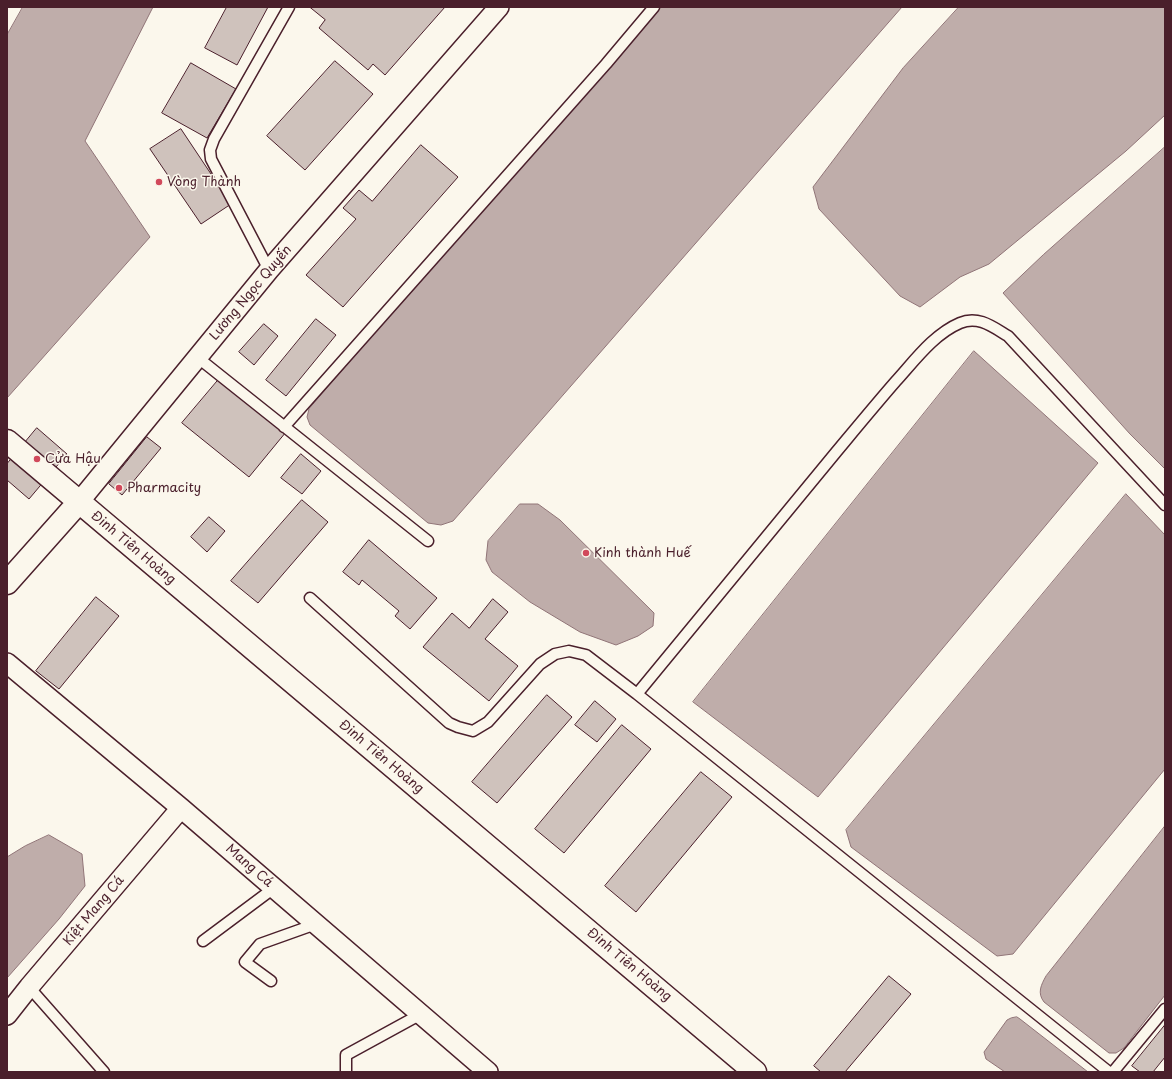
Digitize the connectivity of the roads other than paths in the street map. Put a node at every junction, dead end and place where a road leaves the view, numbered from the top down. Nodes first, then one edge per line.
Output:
1 (290, 7) edge
2 (499, 7) edge
3 (654, 7) edge
4 (269, 270) junction
5 (197, 357) junction
6 (284, 427) junction
7 (7, 441) edge
8 (79, 502) junction
9 (1165, 505) edge
10 (428, 540) dead end
11 (7, 582) edge
12 (310, 598) dead end
13 (7, 662) edge
14 (637, 694) junction
15 (181, 808) junction
16 (274, 888) junction
17 (316, 924) junction
18 (202, 942) dead end
19 (271, 981) dead end
20 (29, 987) junction
21 (1165, 1009) edge
22 (421, 1014) junction
23 (7, 1015) edge
24 (104, 1072) edge
25 (346, 1072) edge
26 (488, 1072) edge
27 (755, 1072) edge
28 (1109, 1072) edge
29 (1113, 1072) edge

1 - 4 lane
2 - 4 street, Lương Ngọc Quyến
3 - 6 lane
4 - 5 street, Lương Ngọc Quyến
5 - 6 lane
5 - 8 street, Lương Ngọc Quyến
6 - 10 lane
7 - 8 main road, Đinh Tiên Hoàng
8 - 11 main road, Lương Ngọc Quyến
8 - 27 main road, Đinh Tiên Hoàng
9 - 14 lane
12 - 14 lane
13 - 15 street, Mang Cá
14 - 28 lane
15 - 16 street, Mang Cá
15 - 20 street, Kiệt Mang Cá
16 - 17 street, Mang Cá
16 - 18 lane
17 - 19 lane
17 - 22 street, Mang Cá
20 - 23 street, Kiệt Mang Cá
20 - 24 lane
21 - 29 lane
22 - 25 lane
22 - 26 street, Mang Cá

